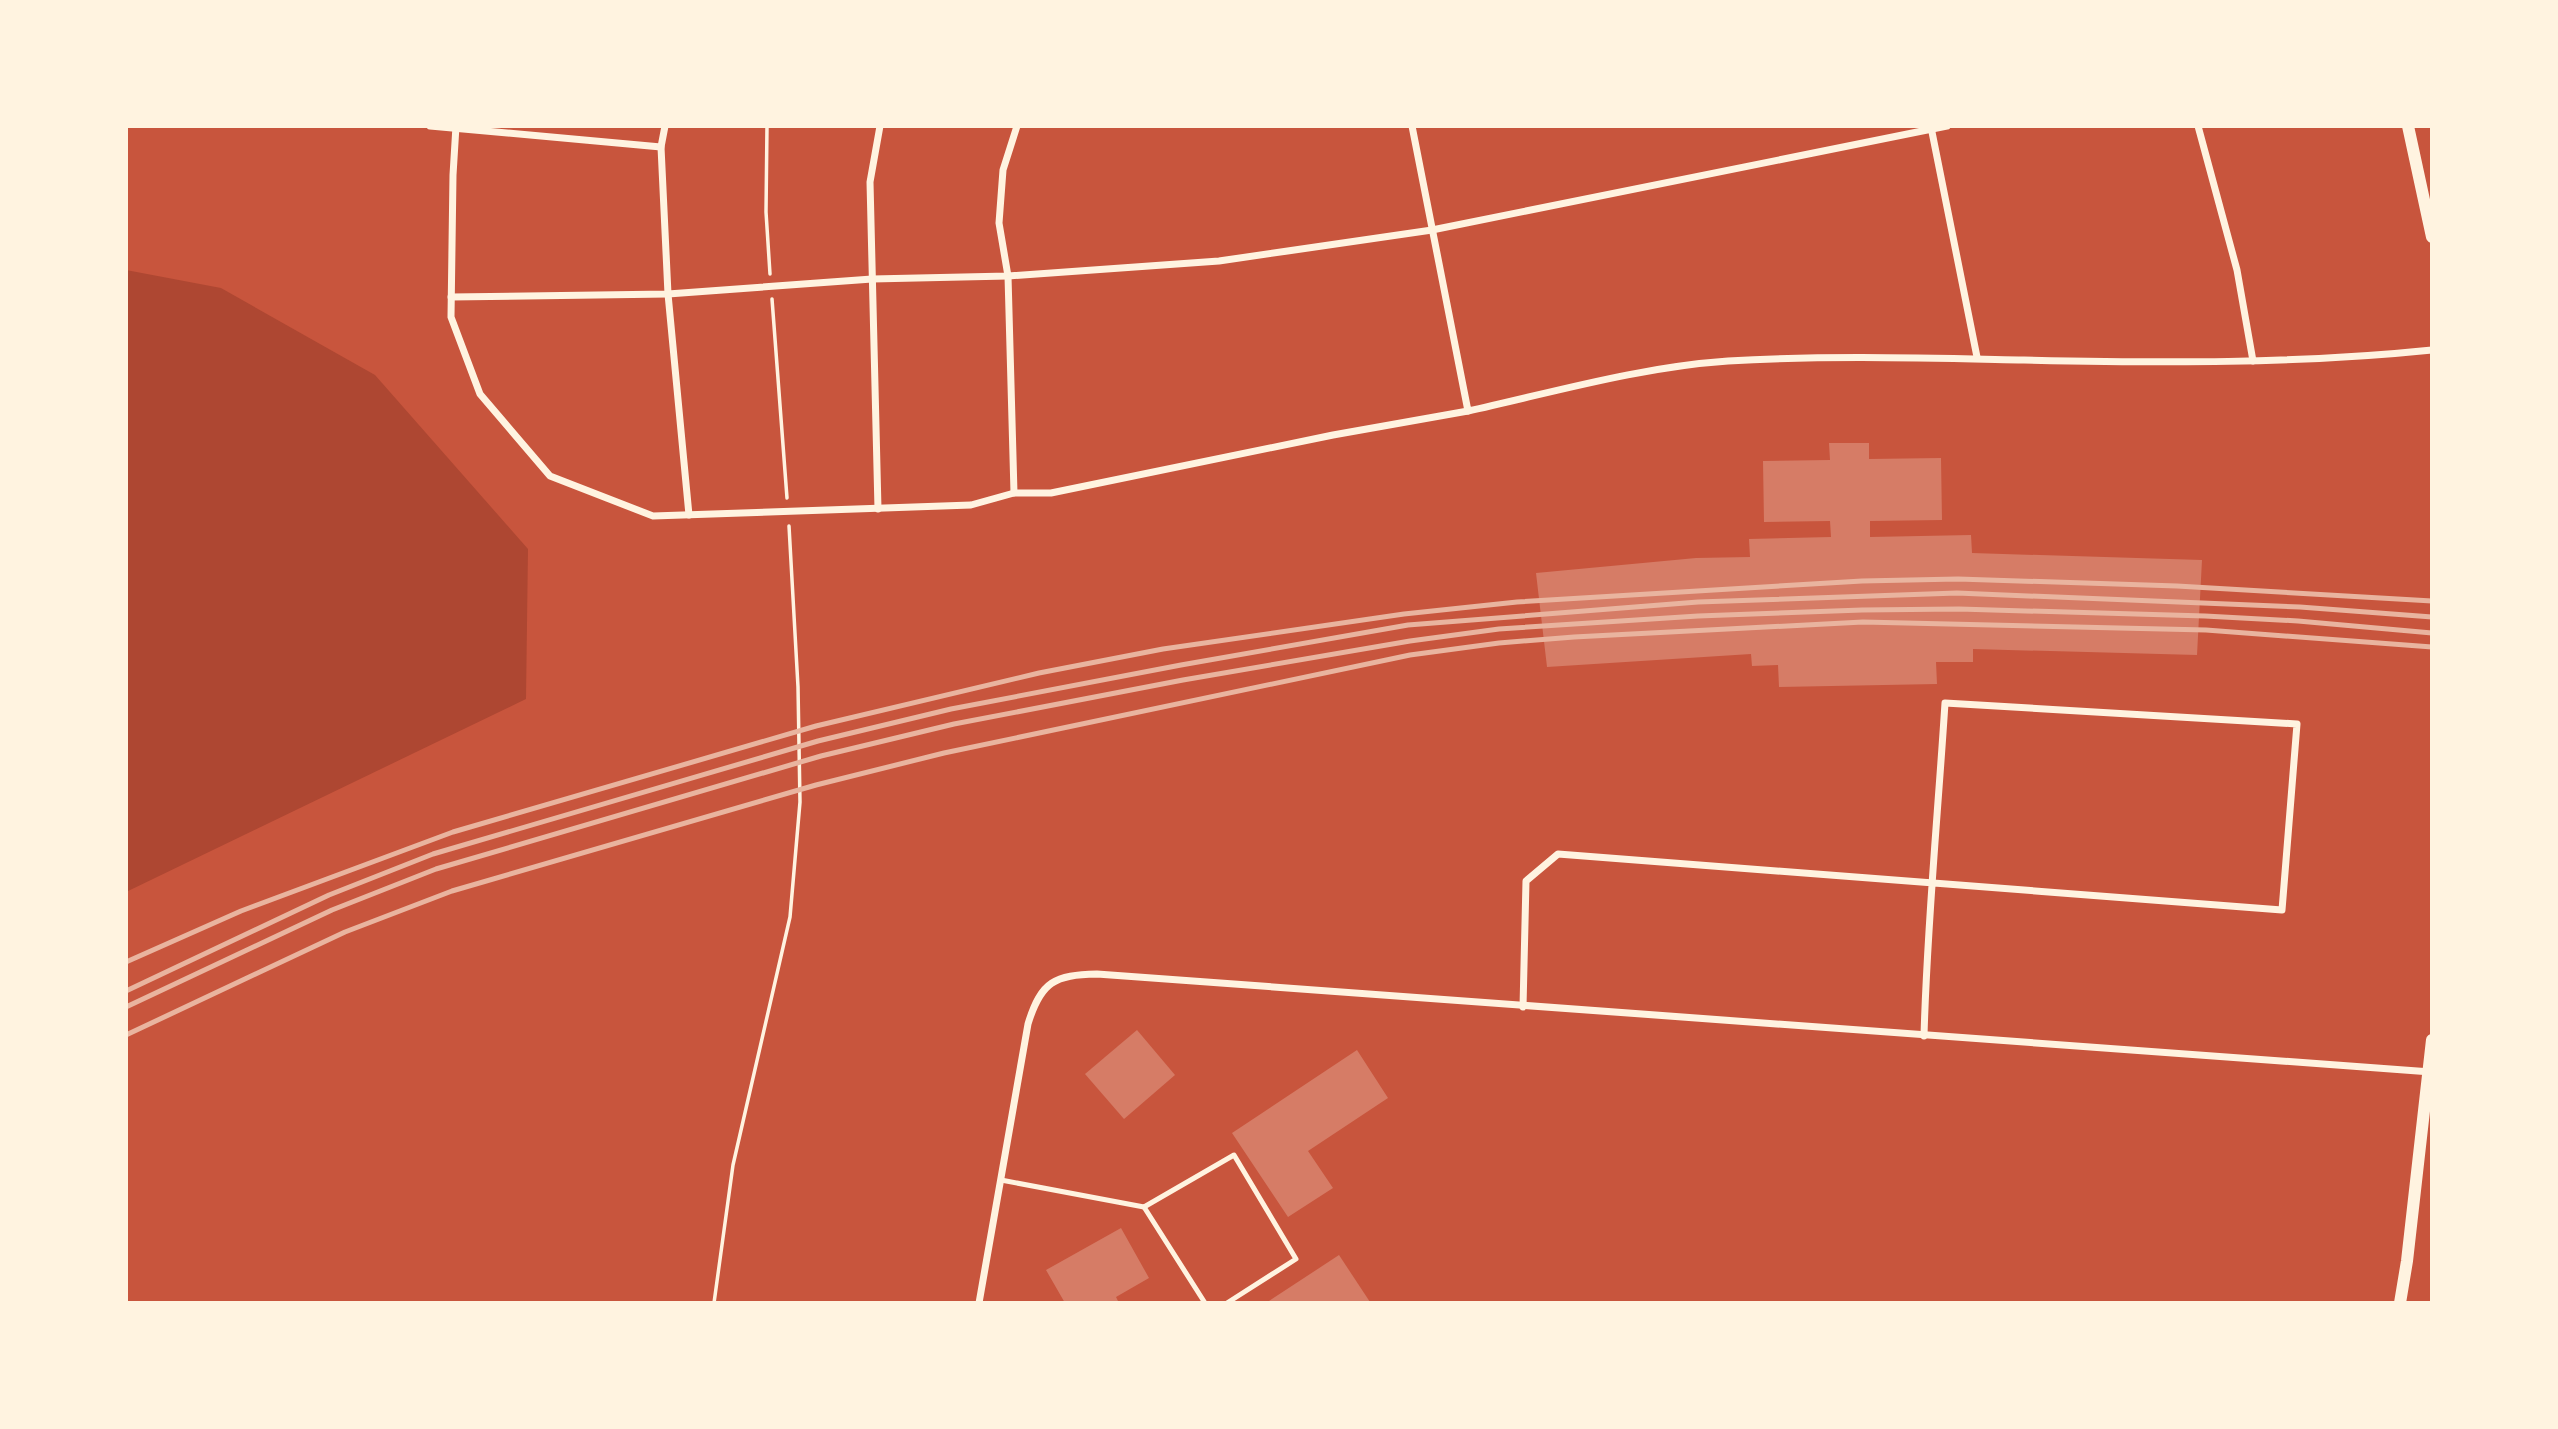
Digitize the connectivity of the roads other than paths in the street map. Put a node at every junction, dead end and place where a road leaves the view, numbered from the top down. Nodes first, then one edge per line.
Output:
1 (430, 126) edge
2 (665, 126) edge
3 (880, 126) edge
4 (1017, 126) edge
5 (1412, 126) edge
6 (1947, 126) edge
7 (2198, 126) edge
8 (2409, 126) edge
9 (456, 127) edge
10 (1931, 128) edge
11 (661, 147) junction
12 (1432, 230) junction
13 (2432, 237) edge
14 (1008, 276) junction
15 (872, 279) junction
16 (668, 294) junction
17 (451, 297) junction
18 (2432, 350) edge
19 (1977, 357) junction
20 (2253, 361) junction
21 (1468, 411) junction
22 (1014, 493) junction
23 (878, 509) junction
24 (689, 515) junction
25 (1933, 883) junction
26 (1523, 1007) junction
27 (1924, 1036) junction
28 (2432, 1040) edge
29 (2430, 1072) edge
30 (1001, 1180) junction
31 (1144, 1207) junction
32 (979, 1303) edge
33 (1205, 1303) edge
34 (1227, 1303) edge
35 (2400, 1303) edge

1 - 9 street
2 - 11 street
3 - 15 street
4 - 14 street
5 - 12 street
6 - 10 street
7 - 20 street
8 - 13 street
9 - 11 street
9 - 17 street
10 - 12 street
10 - 19 street
11 - 16 street
12 - 14 street
12 - 21 street
14 - 15 street
14 - 22 street
15 - 16 street
15 - 23 street
16 - 17 street
16 - 24 street
17 - 24 street
18 - 20 street
19 - 20 street
19 - 21 street
21 - 22 street
22 - 23 street
23 - 24 street
25 - 25 street
25 - 26 street
25 - 27 street
26 - 27 street
26 - 30 street
27 - 29 street
28 - 29 street
29 - 35 street
30 - 31 lane
30 - 32 street
31 - 33 lane
31 - 34 lane

